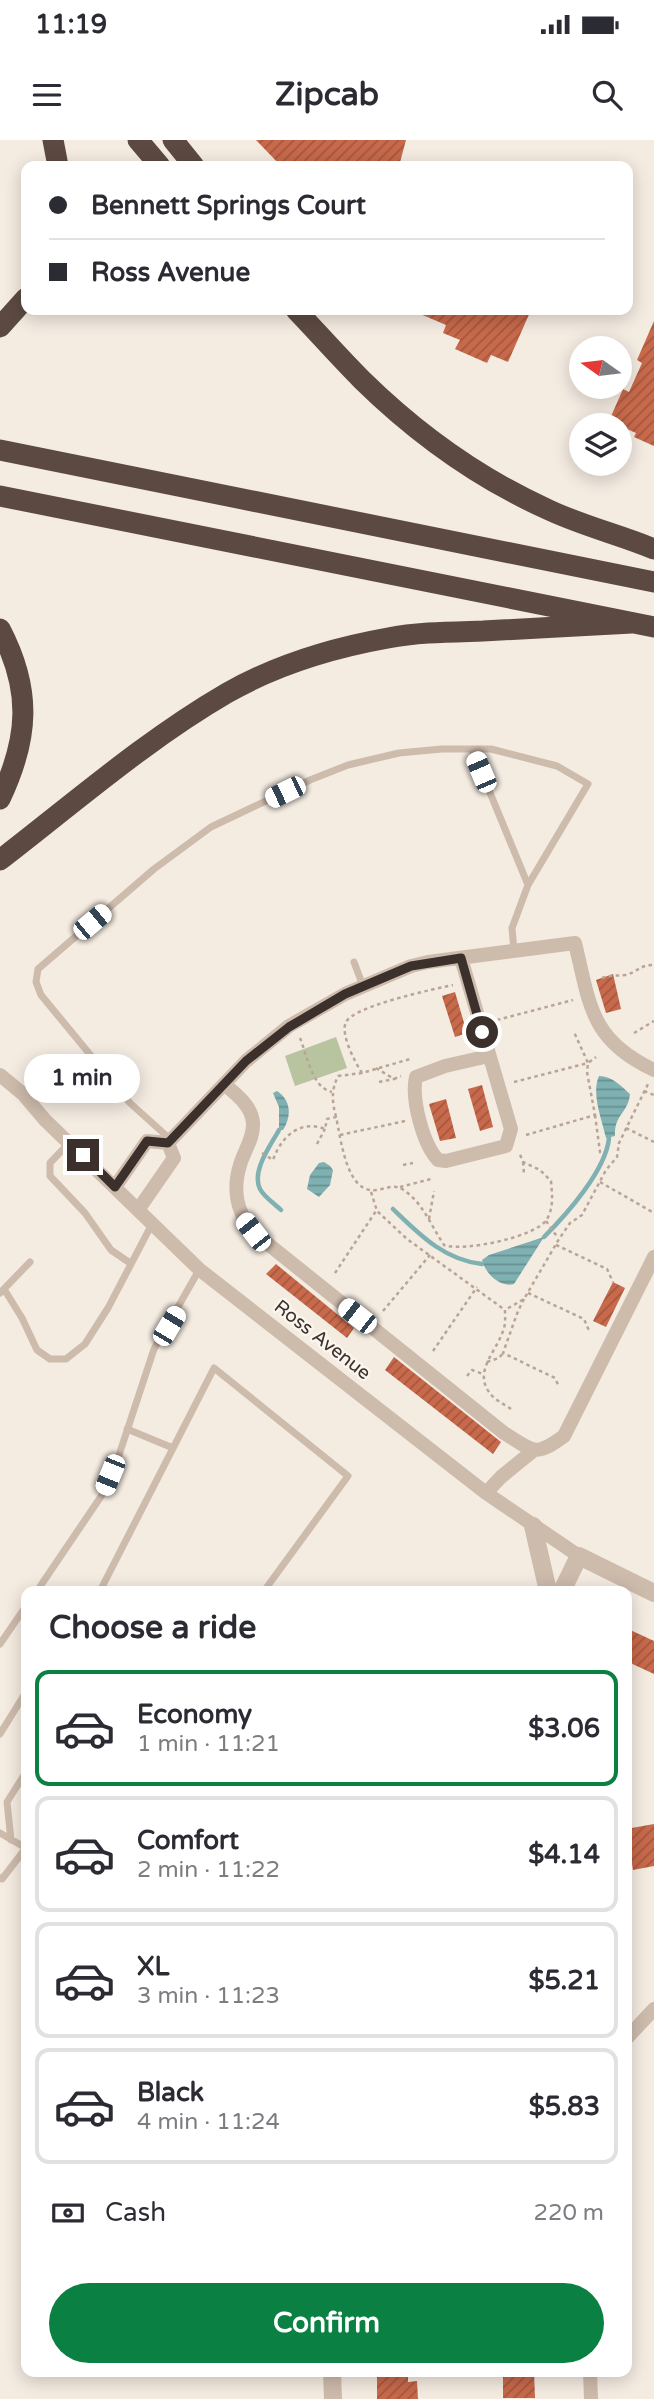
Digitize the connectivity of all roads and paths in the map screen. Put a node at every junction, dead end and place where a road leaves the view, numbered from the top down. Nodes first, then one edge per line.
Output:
1 (53, 140) edge
2 (138, 140) edge
3 (173, 140) edge
4 (57, 161) edge
5 (156, 161) edge
6 (190, 161) edge
7 (21, 304) edge
8 (302, 315) edge
9 (0, 327) edge
10 (0, 450) edge
11 (0, 496) edge
12 (654, 550) edge
13 (654, 582) edge
14 (632, 623) junction
15 (654, 627) edge
16 (0, 629) edge
17 (472, 749) junction
18 (0, 799) edge
19 (0, 860) edge
20 (528, 885) junction
21 (514, 951) junction
22 (461, 958) junction
23 (354, 962) dead end
24 (652, 965) dead end
25 (602, 978) dead end
26 (453, 985) dead end
27 (363, 986) junction
28 (579, 998) dead end
29 (497, 1020) dead end
30 (654, 1021) edge
31 (574, 1032) dead end
32 (634, 1033) dead end
33 (299, 1034) dead end
34 (489, 1056) junction
35 (596, 1056) dead end
36 (410, 1059) dead end
37 (588, 1063) junction
38 (376, 1068) junction
39 (362, 1073) junction
40 (652, 1074) edge
41 (0, 1075) edge
42 (403, 1076) dead end
43 (394, 1079) junction
44 (379, 1082) dead end
45 (511, 1083) dead end
46 (225, 1084) junction
47 (644, 1091) junction
48 (332, 1092) junction
49 (654, 1095) edge
50 (595, 1115) junction
51 (336, 1117) junction
52 (415, 1118) dead end
53 (626, 1128) junction
54 (325, 1129) junction
55 (340, 1135) junction
56 (526, 1135) dead end
57 (169, 1141) junction
58 (69, 1142) junction
59 (654, 1142) edge
60 (317, 1144) dead end
61 (259, 1151) dead end
62 (519, 1152) dead end
63 (596, 1153) dead end
64 (523, 1162) junction
65 (413, 1163) dead end
66 (403, 1165) dead end
67 (524, 1174) dead end
68 (431, 1179) dead end
69 (600, 1182) junction
70 (115, 1187) junction
71 (400, 1187) junction
72 (371, 1190) junction
73 (434, 1191) dead end
74 (138, 1210) junction
75 (377, 1211) junction
76 (654, 1213) edge
77 (429, 1219) junction
78 (546, 1221) junction
79 (152, 1224) junction
80 (559, 1239) junction
81 (555, 1244) junction
82 (430, 1255) junction
83 (654, 1257) edge
84 (30, 1262) dead end
85 (130, 1263) junction
86 (200, 1270) junction
87 (335, 1273) dead end
88 (613, 1282) dead end
89 (477, 1287) junction
90 (2, 1291) edge
91 (528, 1293) junction
92 (524, 1299) junction
93 (505, 1310) junction
94 (383, 1311) dead end
95 (590, 1333) dead end
96 (433, 1351) dead end
97 (503, 1353) junction
98 (487, 1362) junction
99 (483, 1374) junction
100 (467, 1376) dead end
101 (559, 1387) dead end
102 (511, 1409) dead end
103 (127, 1429) junction
104 (173, 1448) junction
105 (534, 1450) junction
106 (486, 1493) junction
107 (533, 1526) junction
108 (579, 1556) junction
109 (40, 1586) edge
110 (103, 1586) edge
111 (268, 1586) edge
112 (547, 1586) edge
113 (564, 1586) edge
114 (654, 1592) edge
115 (21, 1613) edge
116 (0, 1644) edge
117 (21, 1700) edge
118 (0, 1734) edge
119 (21, 1778) edge
120 (4, 1800) edge
121 (0, 1833) edge
122 (11, 1840) junction
123 (21, 1845) edge
124 (21, 1854) edge
125 (0, 1878) edge
126 (654, 2009) edge
127 (632, 2033) edge
128 (332, 2377) edge
129 (590, 2377) edge
130 (333, 2399) edge
131 (591, 2399) edge

1 - 4 highway
2 - 5 highway
3 - 6 highway
7 - 9 highway
8 - 12 highway
10 - 13 highway
11 - 14 highway
14 - 15 highway
14 - 19 highway
16 - 18 highway
17 - 20 lane
17 - 20 lane
17 - 57 lane
20 - 21 lane
21 - 22 street
21 - 40 street
22 - 27 street
22 - 34 street
23 - 27 lane
24 - 25 path
26 - 39 path
27 - 46 street
28 - 29 path
30 - 32 path
31 - 37 path
33 - 48 path
34 - 34 street
35 - 37 path
36 - 38 path
37 - 45 path
37 - 50 path
38 - 39 path
38 - 43 path
39 - 48 path
40 - 47 path
41 - 58 street, Ross Avenue
42 - 43 path
43 - 44 path
46 - 57 street
46 - 105 street
47 - 49 path
47 - 53 path
48 - 51 path
50 - 56 path
50 - 63 path
51 - 54 path
51 - 55 path
52 - 55 path
53 - 59 path
53 - 69 path
54 - 60 path
54 - 61 path
55 - 72 path
57 - 70 street
57 - 74 street
58 - 70 street, Ross Avenue
58 - 85 lane
62 - 64 path
64 - 67 path
64 - 78 path
65 - 66 path
68 - 71 path
69 - 76 path
69 - 80 path
70 - 74 street, Ross Avenue
71 - 72 path
71 - 77 path
72 - 75 path
73 - 77 path
74 - 79 street, Ross Avenue
75 - 82 path
75 - 87 path
77 - 78 path
78 - 80 path
79 - 85 lane
79 - 86 street, Ross Avenue
80 - 81 path
81 - 88 path
81 - 91 path
82 - 89 path
82 - 94 path
83 - 105 street
84 - 90 lane
85 - 90 lane
86 - 103 lane
86 - 106 street, Ross Avenue
89 - 93 path
89 - 96 path
91 - 92 path
91 - 95 path
92 - 93 path
92 - 97 path
93 - 98 path
97 - 98 path
97 - 101 path
98 - 99 path
99 - 100 path
99 - 102 path
103 - 104 lane
103 - 109 lane
104 - 110 lane
104 - 111 lane
105 - 106 street
106 - 107 street, Ross Avenue
107 - 108 street, Ross Avenue
107 - 112 street
108 - 113 street
108 - 114 street, Ross Avenue
115 - 116 lane
117 - 118 lane
119 - 120 lane
120 - 122 lane
121 - 122 lane
122 - 123 lane
124 - 125 lane
126 - 127 street
128 - 130 street
129 - 131 street

